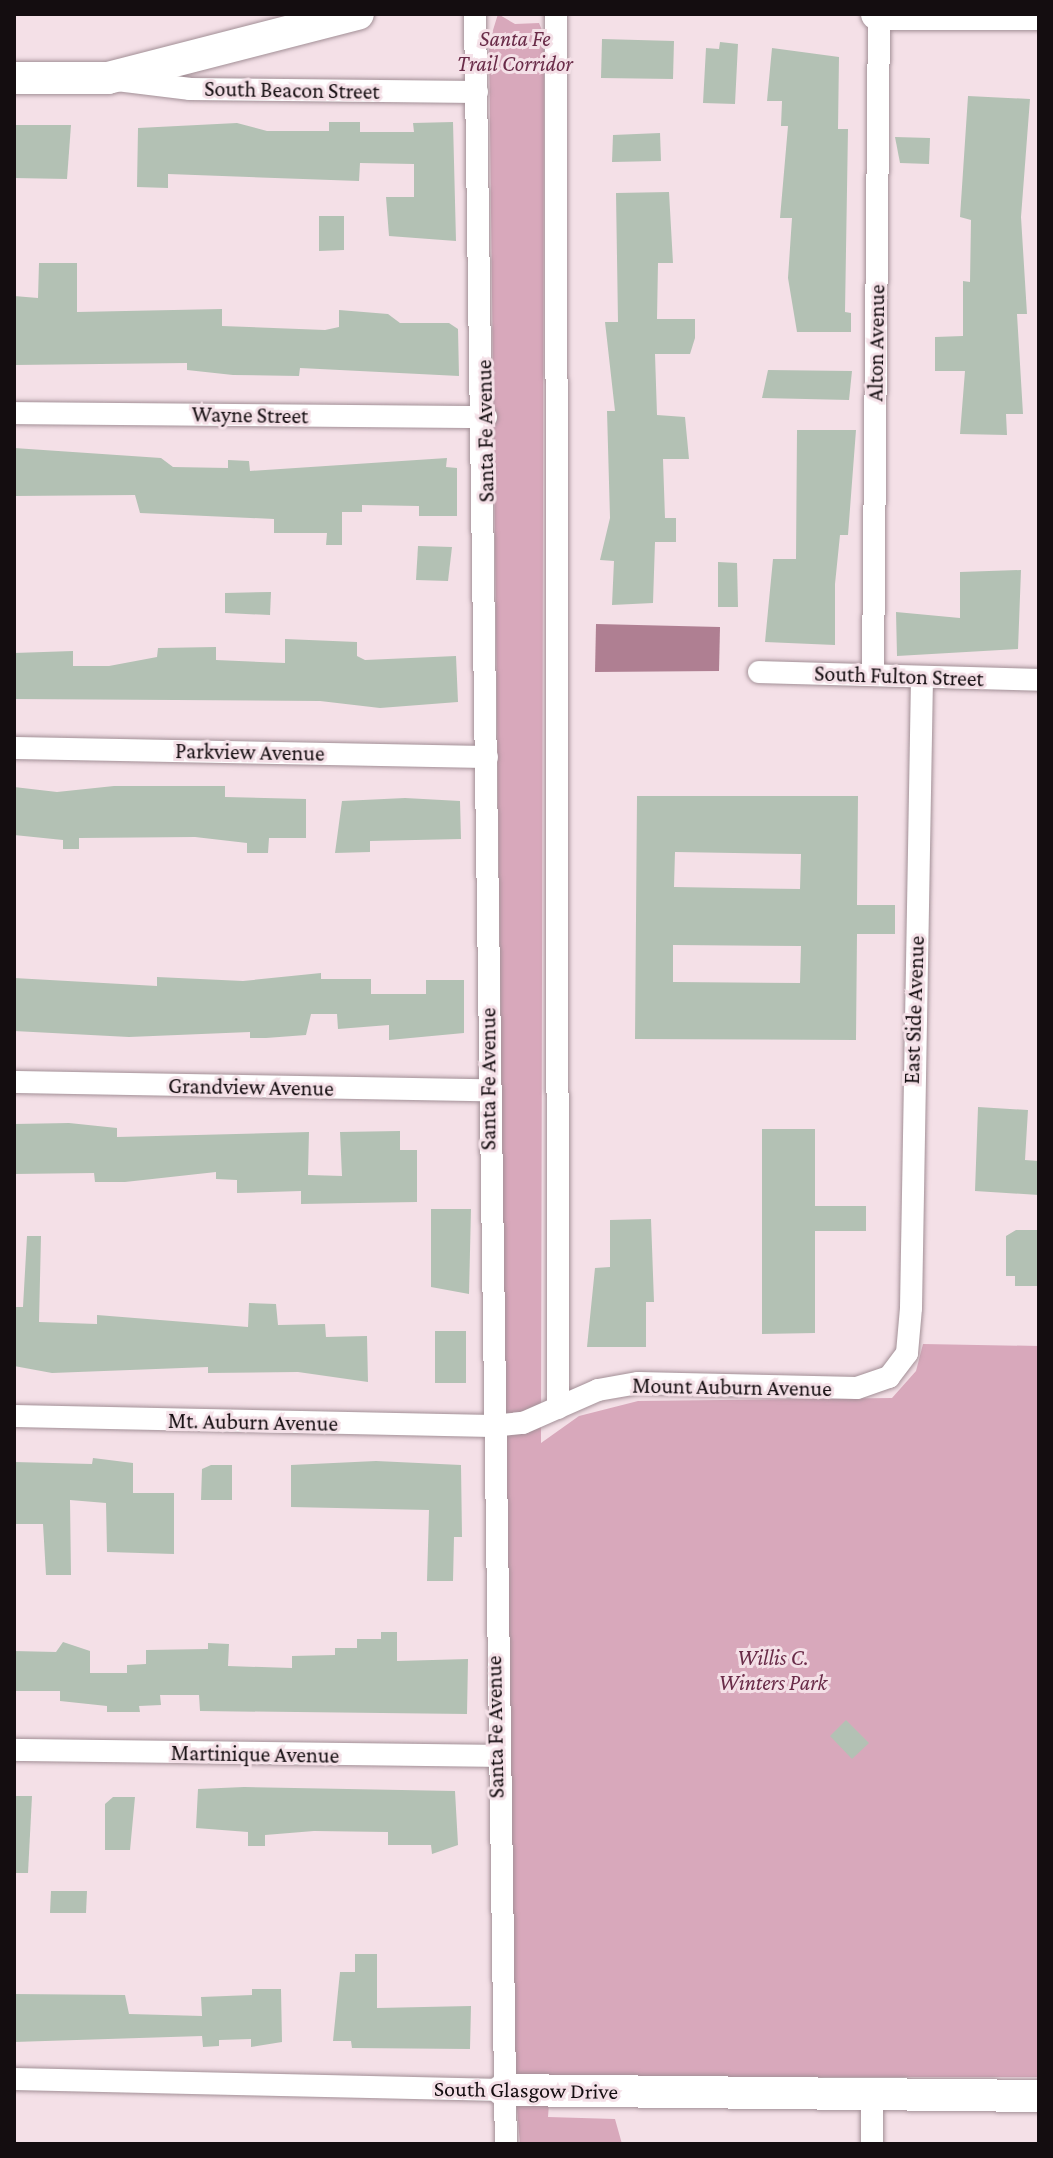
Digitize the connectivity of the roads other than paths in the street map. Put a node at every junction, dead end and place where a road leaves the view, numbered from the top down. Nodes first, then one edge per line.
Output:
1 (358, 14) edge
2 (475, 14) edge
3 (556, 14) edge
4 (878, 14) edge
5 (1039, 14) edge
6 (253, 26) edge
7 (14, 78) edge
8 (108, 78) junction
9 (477, 92) junction
10 (14, 413) edge
11 (486, 417) junction
12 (759, 672) dead end
13 (873, 672) junction
14 (922, 677) junction
15 (1039, 680) edge
16 (14, 748) edge
17 (487, 757) junction
18 (14, 1082) edge
19 (487, 1090) junction
20 (909, 1343) joint
21 (558, 1408) junction
22 (14, 1416) edge
23 (492, 1426) junction
24 (14, 1750) edge
25 (495, 1756) junction
26 (14, 2079) edge
27 (503, 2090) junction
28 (872, 2094) junction
29 (1039, 2096) edge
30 (506, 2144) edge
31 (872, 2144) edge

1 - 6 street, South Beacon Street
2 - 9 street, Santa Fe Avenue
3 - 21 street
4 - 5 street
4 - 13 street, Alton Avenue
6 - 8 street, South Beacon Street
7 - 8 street, South Beacon Street
8 - 9 street, South Beacon Street
9 - 11 street, Santa Fe Avenue
10 - 11 street, Wayne Street
11 - 17 street, Santa Fe Avenue
12 - 13 street, South Fulton Street
13 - 14 street, South Fulton Street
14 - 15 street, South Fulton Street
14 - 20 street, East Side Avenue
16 - 17 street, Parkview Avenue
17 - 19 street, Santa Fe Avenue
18 - 19 street, Grandview Avenue
19 - 23 street, Santa Fe Avenue
20 - 21 street, Mount Auburn Avenue
21 - 23 street, Mount Auburn Avenue
22 - 23 street, Mt. Auburn Avenue
23 - 25 street, Santa Fe Avenue
24 - 25 street, Martinique Avenue
25 - 27 street, Santa Fe Avenue
26 - 27 street, South Glasgow Drive
27 - 28 street, South Glasgow Drive
27 - 30 street, Santa Fe Avenue
28 - 29 street, South Glasgow Drive
28 - 31 street

